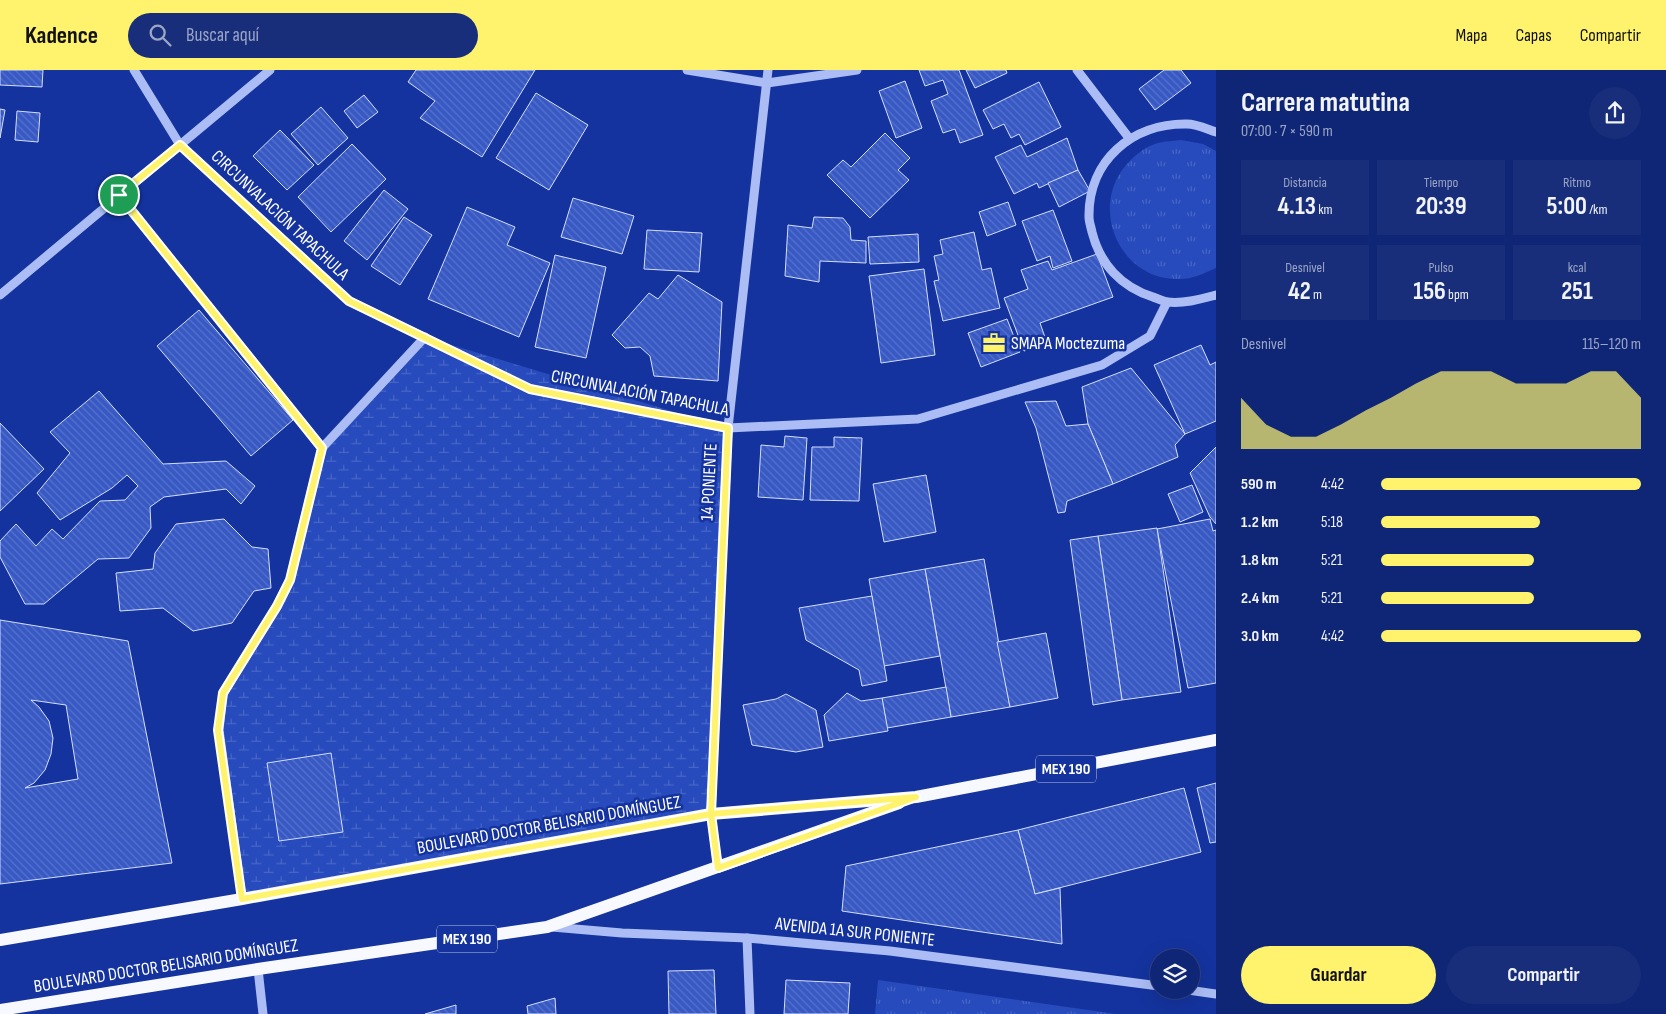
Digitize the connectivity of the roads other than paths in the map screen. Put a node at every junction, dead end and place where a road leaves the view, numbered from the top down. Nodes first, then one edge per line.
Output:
1 (134, 70) edge
2 (270, 70) edge
3 (687, 70) edge
4 (768, 70) edge
5 (856, 70) edge
6 (1077, 70) edge
7 (767, 83) junction
8 (1216, 132) edge
9 (1129, 138) junction
10 (180, 145) junction
11 (119, 195) junction
12 (0, 295) edge
13 (1216, 295) edge
14 (1167, 302) junction
15 (425, 337) junction
16 (728, 428) junction
17 (322, 448) junction
18 (1216, 740) edge
19 (916, 797) junction
20 (711, 814) junction
21 (718, 868) junction
22 (242, 899) junction
23 (547, 927) junction
24 (747, 938) junction
25 (0, 940) edge
26 (258, 969) junction
27 (1150, 985) edge
28 (1200, 992) edge
29 (1216, 994) edge
30 (0, 1010) edge
31 (262, 1014) edge
32 (750, 1014) edge

1 - 10 street, CIRCUNVALACIÓN TAPACHULA
2 - 10 street
3 - 7 street
4 - 7 street, 14 PONIENTE
5 - 7 street
6 - 9 street
7 - 16 street, 14 PONIENTE
8 - 9 street
9 - 14 street
10 - 11 street
10 - 15 street, CIRCUNVALACIÓN TAPACHULA
11 - 12 street
11 - 17 street
13 - 14 street
14 - 16 street, CIRCUNVALACIÓN TAPACHULA
15 - 16 street, CIRCUNVALACIÓN TAPACHULA
15 - 17 street
16 - 20 street, 14 PONIENTE
17 - 22 street
18 - 19 main road, MEX 190
19 - 20 main road, BOULEVARD DOCTOR BELISARIO DOMÍNGUEZ / MEX 190
19 - 21 main road, BOULEVARD DOCTOR BELISARIO DOMÍNGUEZ / MEX 190
20 - 21 street, 14 PONIENTE
20 - 22 main road, BOULEVARD DOCTOR BELISARIO DOMÍNGUEZ / MEX 190
21 - 23 main road, BOULEVARD DOCTOR BELISARIO DOMÍNGUEZ / MEX 190
22 - 25 main road, BOULEVARD DOCTOR BELISARIO DOMÍNGUEZ / MEX 190
23 - 24 street, AVENIDA 1A SUR PONIENTE
23 - 26 main road, BOULEVARD DOCTOR BELISARIO DOMÍNGUEZ / MEX 190
24 - 27 street, AVENIDA 1A SUR PONIENTE
24 - 32 street
26 - 30 main road, BOULEVARD DOCTOR BELISARIO DOMÍNGUEZ / MEX 190
26 - 31 street
28 - 29 street

